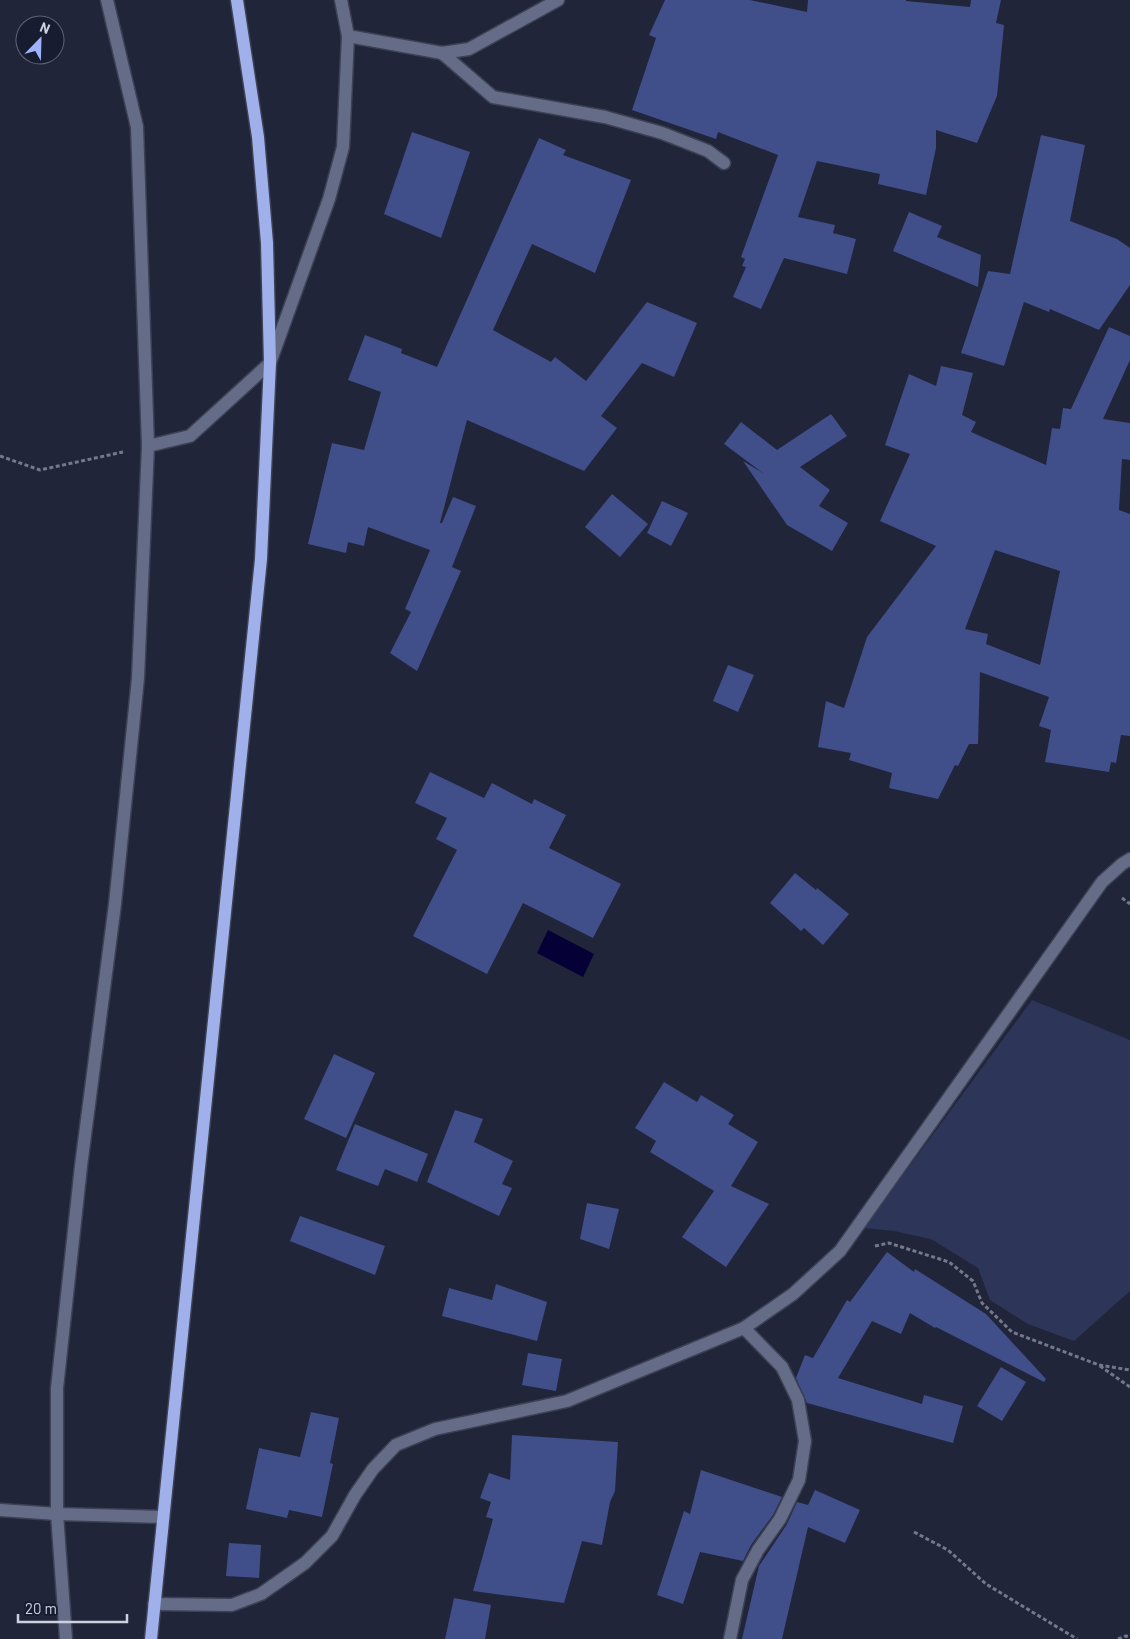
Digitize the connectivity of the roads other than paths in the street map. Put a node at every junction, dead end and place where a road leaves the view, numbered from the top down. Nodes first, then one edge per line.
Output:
1 (107, 0) edge
2 (237, 0) edge
3 (341, 0) edge
4 (558, 0) edge
5 (348, 36) junction
6 (442, 53) junction
7 (724, 163) dead end
8 (270, 362) junction
9 (148, 446) junction
10 (1130, 859) edge
11 (744, 1328) junction
12 (0, 1510) edge
13 (57, 1514) junction
14 (163, 1517) junction
15 (154, 1604) junction
16 (66, 1639) edge
17 (151, 1639) edge
18 (730, 1639) edge

1 - 9 street
2 - 8 main road
3 - 5 street
4 - 6 street
5 - 6 street
5 - 8 street
6 - 7 street
8 - 9 street
8 - 14 main road
9 - 13 street
10 - 11 street
11 - 15 street
11 - 18 street
12 - 13 street
13 - 14 street
13 - 16 street
14 - 15 main road
15 - 17 main road

